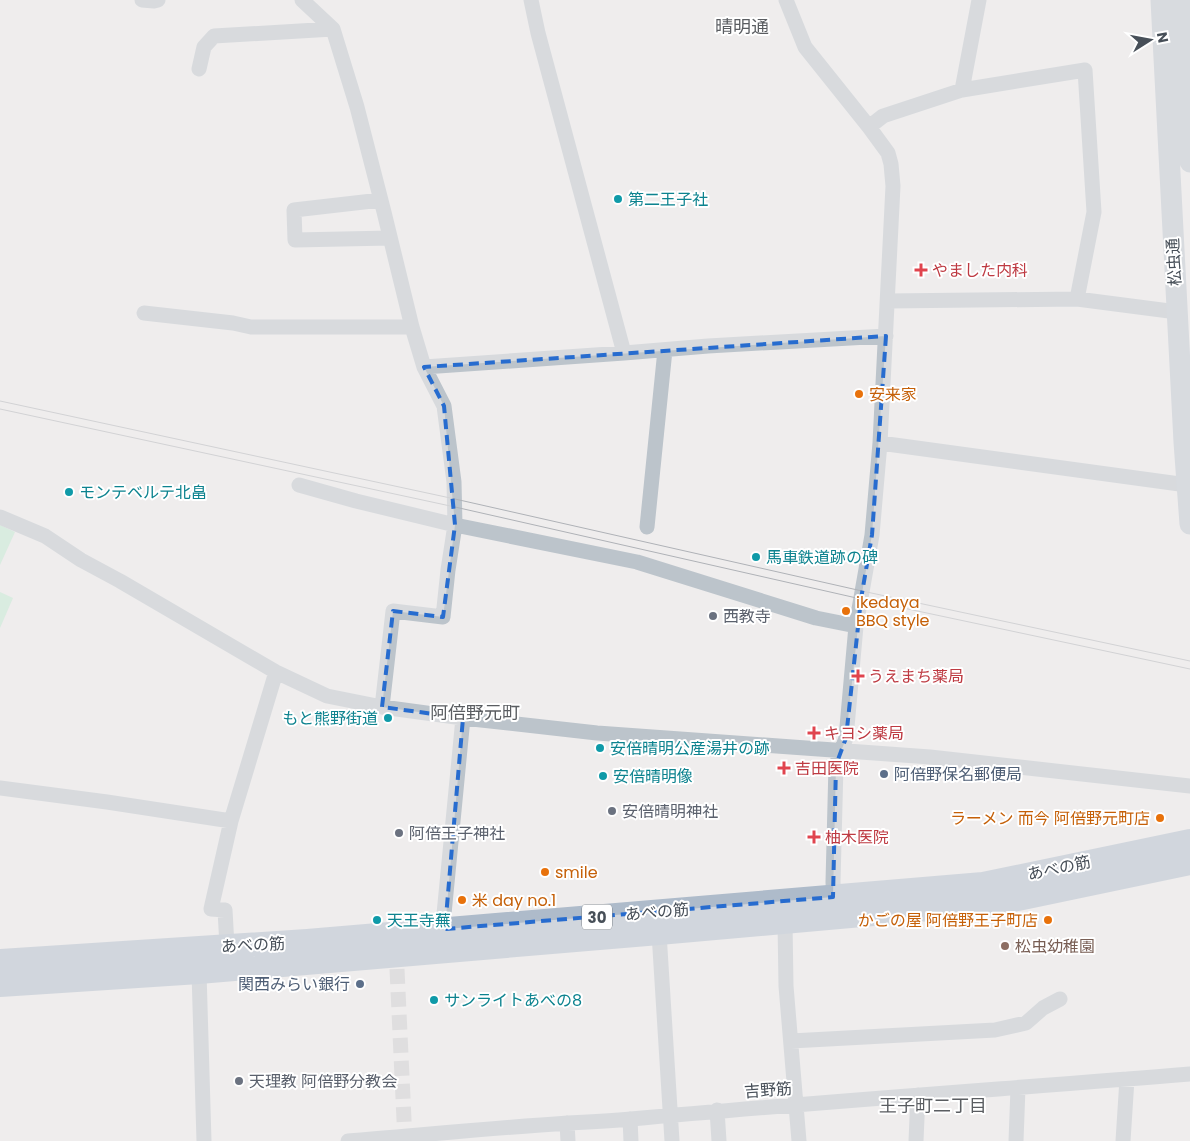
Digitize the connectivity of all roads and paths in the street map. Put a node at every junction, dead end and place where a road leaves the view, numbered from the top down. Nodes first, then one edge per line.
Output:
1 (142, 0) edge
2 (158, 0) edge
3 (302, 0) edge
4 (531, 0) edge
5 (786, 0) edge
6 (979, 0) edge
7 (1161, 0) edge
8 (1182, 0) edge
9 (333, 29) junction
10 (199, 69) dead end
11 (962, 90) junction
12 (869, 127) junction
13 (1190, 162) edge
14 (381, 200) junction
15 (390, 238) junction
16 (1077, 299) junction
17 (888, 301) junction
18 (144, 313) dead end
19 (1183, 313) edge
20 (412, 327) junction
21 (886, 336) junction
22 (665, 350) junction
23 (624, 353) junction
24 (424, 367) junction
25 (880, 444) junction
26 (299, 485) dead end
27 (1187, 485) junction
28 (0, 517) edge
29 (1190, 524) edge
30 (456, 525) junction
31 (647, 527) dead end
32 (856, 626) junction
33 (276, 672) junction
34 (382, 707) junction
35 (463, 718) junction
36 (842, 751) junction
37 (1190, 786) edge
38 (0, 788) edge
39 (231, 821) junction
40 (1190, 841) edge
41 (1190, 863) edge
42 (834, 907) junction
43 (785, 922) junction
44 (445, 929) junction
45 (659, 934) junction
46 (227, 946) junction
47 (395, 953) junction
48 (0, 961) edge
49 (199, 972) junction
50 (0, 985) edge
51 (1060, 1000) dead end
52 (791, 1041) junction
53 (1190, 1074) edge
54 (1127, 1079) junction
55 (1018, 1088) junction
56 (918, 1095) junction
57 (796, 1105) junction
58 (717, 1110) junction
59 (670, 1115) junction
60 (630, 1119) junction
61 (567, 1123) junction
62 (490, 1135) edge
63 (204, 1141) edge
64 (348, 1141) edge
65 (568, 1141) edge
66 (631, 1141) edge
67 (672, 1141) edge
68 (719, 1141) edge
69 (799, 1141) edge
70 (916, 1141) edge
71 (1016, 1141) edge
72 (1123, 1141) edge

1 - 2 street
3 - 9 street
4 - 23 street
5 - 12 street
6 - 11 street
7 - 19 street, 松虫通
8 - 13 street
9 - 10 street
9 - 14 street
11 - 12 street
11 - 16 street
12 - 17 street
14 - 15 street
14 - 15 street
15 - 20 street
16 - 17 street
16 - 19 street
17 - 21 street
18 - 20 street
19 - 27 street, 松虫通
20 - 24 street
21 - 22 street
21 - 25 street
22 - 23 street
22 - 31 street
23 - 24 street
24 - 30 street
25 - 27 street
25 - 32 street
26 - 30 street
27 - 29 street, 松虫通
28 - 33 street
30 - 32 street
30 - 34 street
32 - 36 street
33 - 34 street
33 - 39 street
34 - 35 street
35 - 36 street
35 - 44 street
36 - 37 street
36 - 42 street
38 - 39 street
39 - 46 street
40 - 42 main road, あべの筋 / 30
41 - 42 main road, あべの筋 / 30
42 - 43 main road, あべの筋 / 30
42 - 44 main road, あべの筋 / 30
43 - 45 main road, あべの筋 / 30
43 - 52 street
44 - 47 main road, あべの筋 / 30
45 - 47 main road, あべの筋 / 30
45 - 59 street
46 - 47 main road, あべの筋 / 30
46 - 48 main road, あべの筋 / 30
47 - 49 main road, あべの筋 / 30
49 - 50 main road, あべの筋 / 30
49 - 63 street
51 - 52 street
52 - 57 street
53 - 54 street, 吉野筋
54 - 55 street, 吉野筋
54 - 72 street
55 - 56 street, 吉野筋
55 - 71 street
56 - 57 street, 吉野筋
56 - 70 street
57 - 58 street, 吉野筋
57 - 69 street
58 - 59 street, 吉野筋
58 - 68 street
59 - 60 street, 吉野筋
59 - 67 street
60 - 61 street, 吉野筋
60 - 66 street
61 - 62 street, 吉野筋
61 - 65 street
62 - 64 street, 吉野筋

